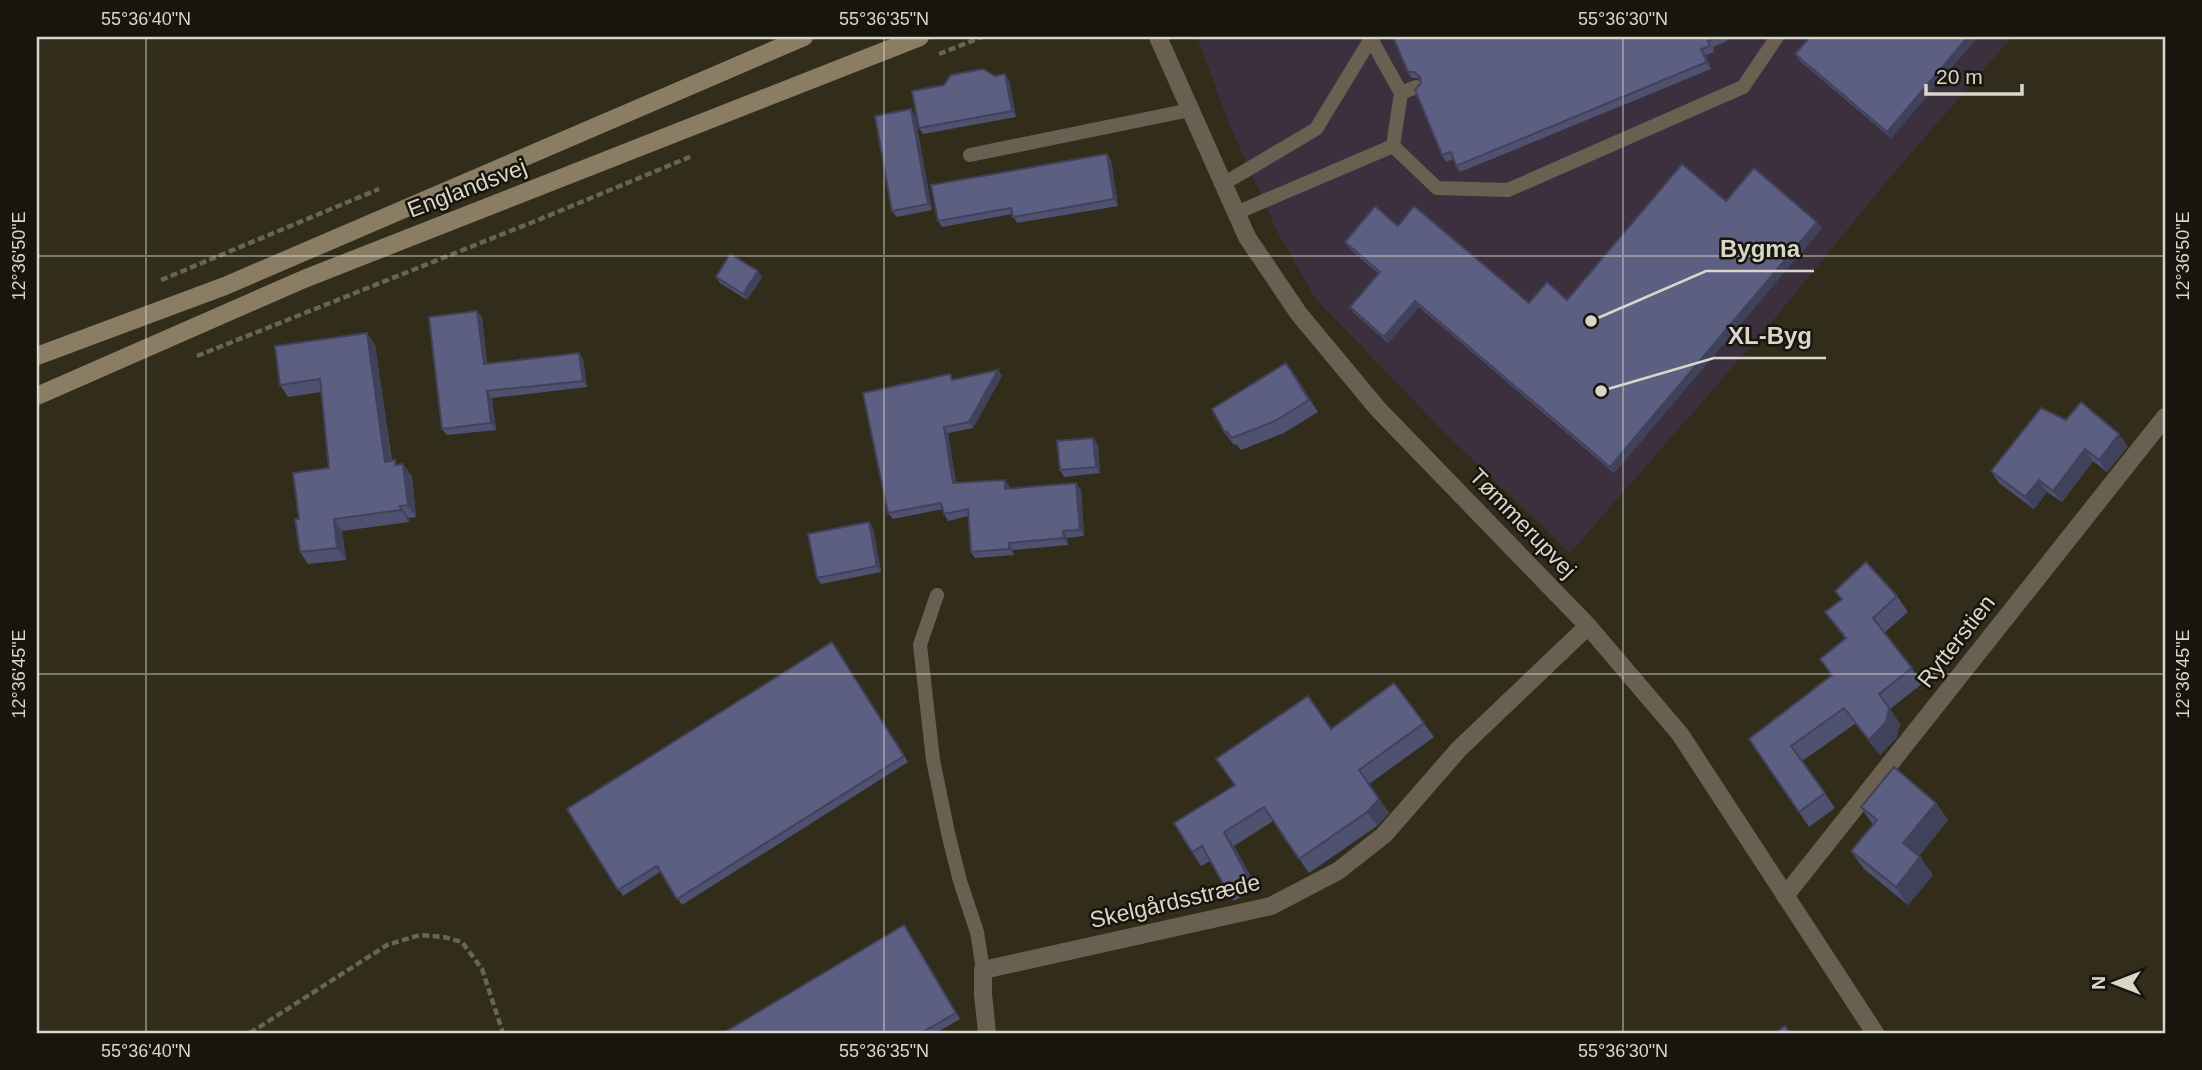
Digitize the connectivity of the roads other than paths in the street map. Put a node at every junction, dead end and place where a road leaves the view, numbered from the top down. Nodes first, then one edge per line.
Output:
1 (804, 37) edge
2 (920, 37) edge
3 (1158, 37) edge
4 (1777, 37) edge
5 (1372, 38) edge
6 (1416, 87) edge
7 (1401, 93) junction
8 (1190, 110) junction
9 (1393, 146) junction
10 (970, 155) dead end
11 (1223, 184) junction
12 (1236, 213) junction
13 (37, 356) edge
14 (37, 396) edge
15 (2165, 417) edge
16 (937, 595) dead end
17 (1588, 626) junction
18 (1785, 896) junction
19 (983, 970) junction
20 (987, 1033) edge
21 (1875, 1033) edge

1 - 13 main road, Englandsvej
2 - 14 main road, Englandsvej
3 - 8 street, Tømmerupvej
4 - 9 lane
5 - 7 lane
5 - 11 lane
6 - 7 lane
7 - 9 lane
8 - 10 lane
8 - 11 street, Tømmerupvej
9 - 12 lane
11 - 12 street, Tømmerupvej
12 - 17 street, Tømmerupvej
15 - 18 street, Rytterstien
16 - 19 lane
17 - 18 street, Tømmerupvej
17 - 19 street, Skelgårdsstræde
18 - 21 street, Tømmerupvej
19 - 20 street

